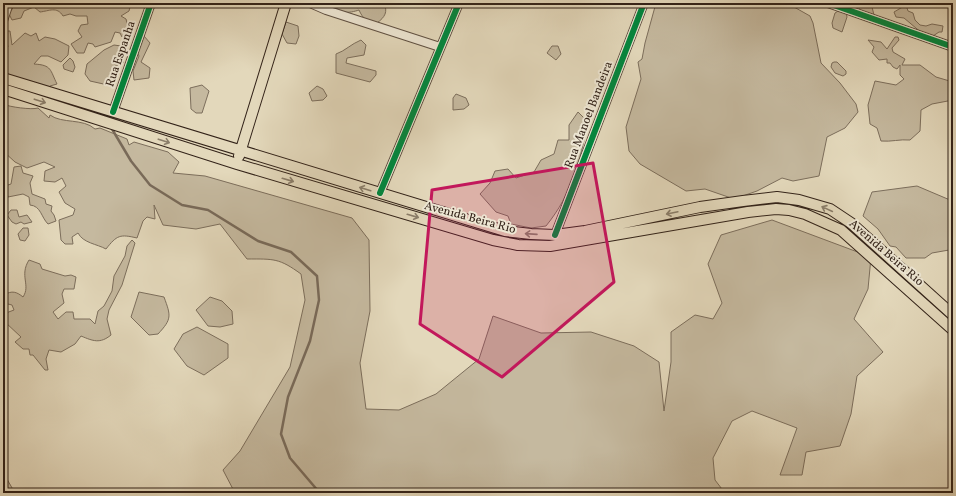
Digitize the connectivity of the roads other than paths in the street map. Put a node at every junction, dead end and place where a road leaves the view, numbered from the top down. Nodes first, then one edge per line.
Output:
1 (9, 3) edge
2 (151, 3) edge
3 (286, 3) edge
4 (310, 3) edge
5 (459, 3) edge
6 (644, 3) edge
7 (828, 3) edge
8 (3, 21) edge
9 (440, 47) junction
10 (953, 47) edge
11 (3, 78) edge
12 (3, 90) edge
13 (113, 112) junction
14 (241, 151) junction
15 (237, 164) junction
16 (380, 193) junction
17 (700, 207) junction
18 (702, 220) junction
19 (555, 235) junction
20 (953, 315) edge
21 (953, 330) edge

1 - 8 street
2 - 13 street, Rua Espanha
3 - 14 main road
4 - 9 street
5 - 9 street
6 - 19 street, Rua Manoel Bandeira
7 - 10 street
9 - 16 street
11 - 13 main road, Avenida Beira Rio
12 -> 15 main road, Avenida Beira Rio
13 - 14 main road, Avenida Beira Rio
14 - 15 main road
16 -> 14 main road, Avenida Beira Rio
15 -> 18 main road, Avenida Beira Rio
19 -> 16 main road, Avenida Beira Rio
17 - 18 main road
17 -> 19 main road, Avenida Beira Rio
20 -> 17 main road, Avenida Beira Rio
18 - 21 main road, Avenida Beira Rio

